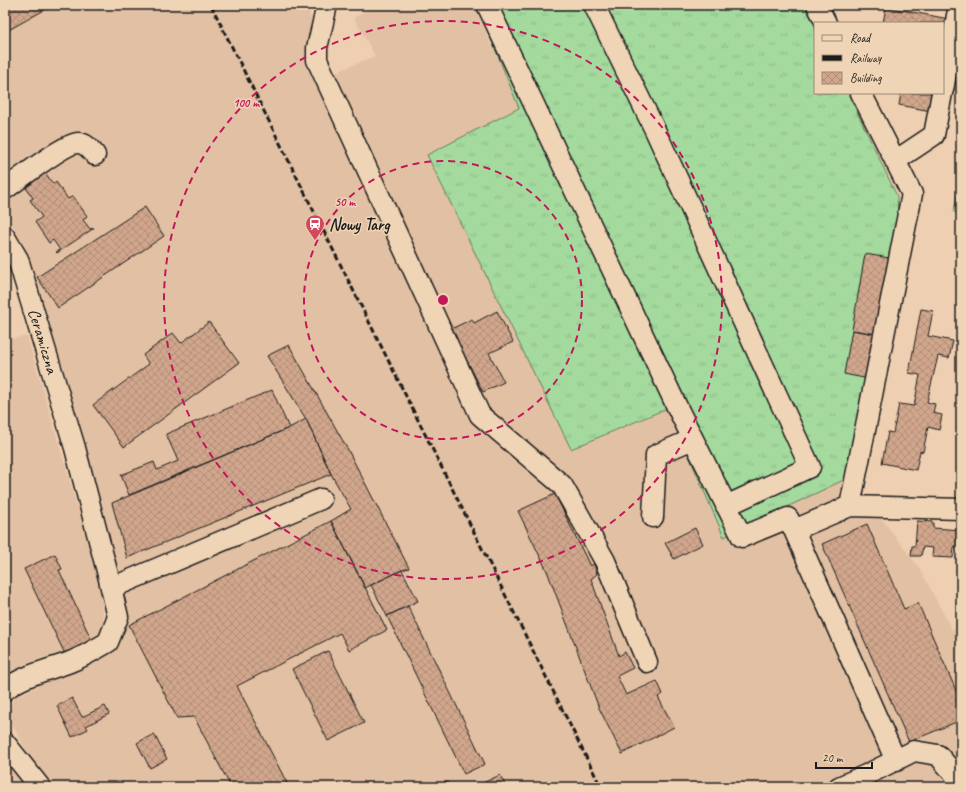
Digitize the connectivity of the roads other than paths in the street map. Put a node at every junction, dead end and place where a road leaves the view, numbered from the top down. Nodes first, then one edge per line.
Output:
1 (327, 5) edge
2 (487, 5) edge
3 (594, 5) edge
4 (817, 5) edge
5 (959, 5) edge
6 (826, 22) edge
7 (954, 67) edge
8 (944, 90) edge
9 (862, 94) edge
10 (943, 94) edge
11 (95, 155) dead end
12 (895, 161) junction
13 (5, 189) edge
14 (5, 237) edge
15 (693, 439) junction
16 (321, 499) dead end
17 (726, 506) junction
18 (850, 506) junction
19 (961, 509) edge
20 (653, 517) dead end
21 (794, 530) junction
22 (111, 588) junction
23 (646, 662) dead end
24 (5, 690) edge
25 (5, 743) edge
26 (896, 761) junction
27 (869, 781) edge
28 (40, 787) edge
29 (839, 787) edge
30 (961, 787) edge

1 - 23 street
2 - 15 street
3 - 17 street
4 - 6 street
5 - 7 street
7 - 8 street
9 - 12 street
10 - 12 street
11 - 13 street
12 - 18 street
14 - 22 street, Ceramiczna
15 - 17 street
15 - 20 street
16 - 22 street
17 - 21 street
18 - 19 street
18 - 21 street
21 - 26 street
22 - 24 street, Ceramiczna
25 - 28 street
26 - 27 street
26 - 30 street
27 - 29 street

